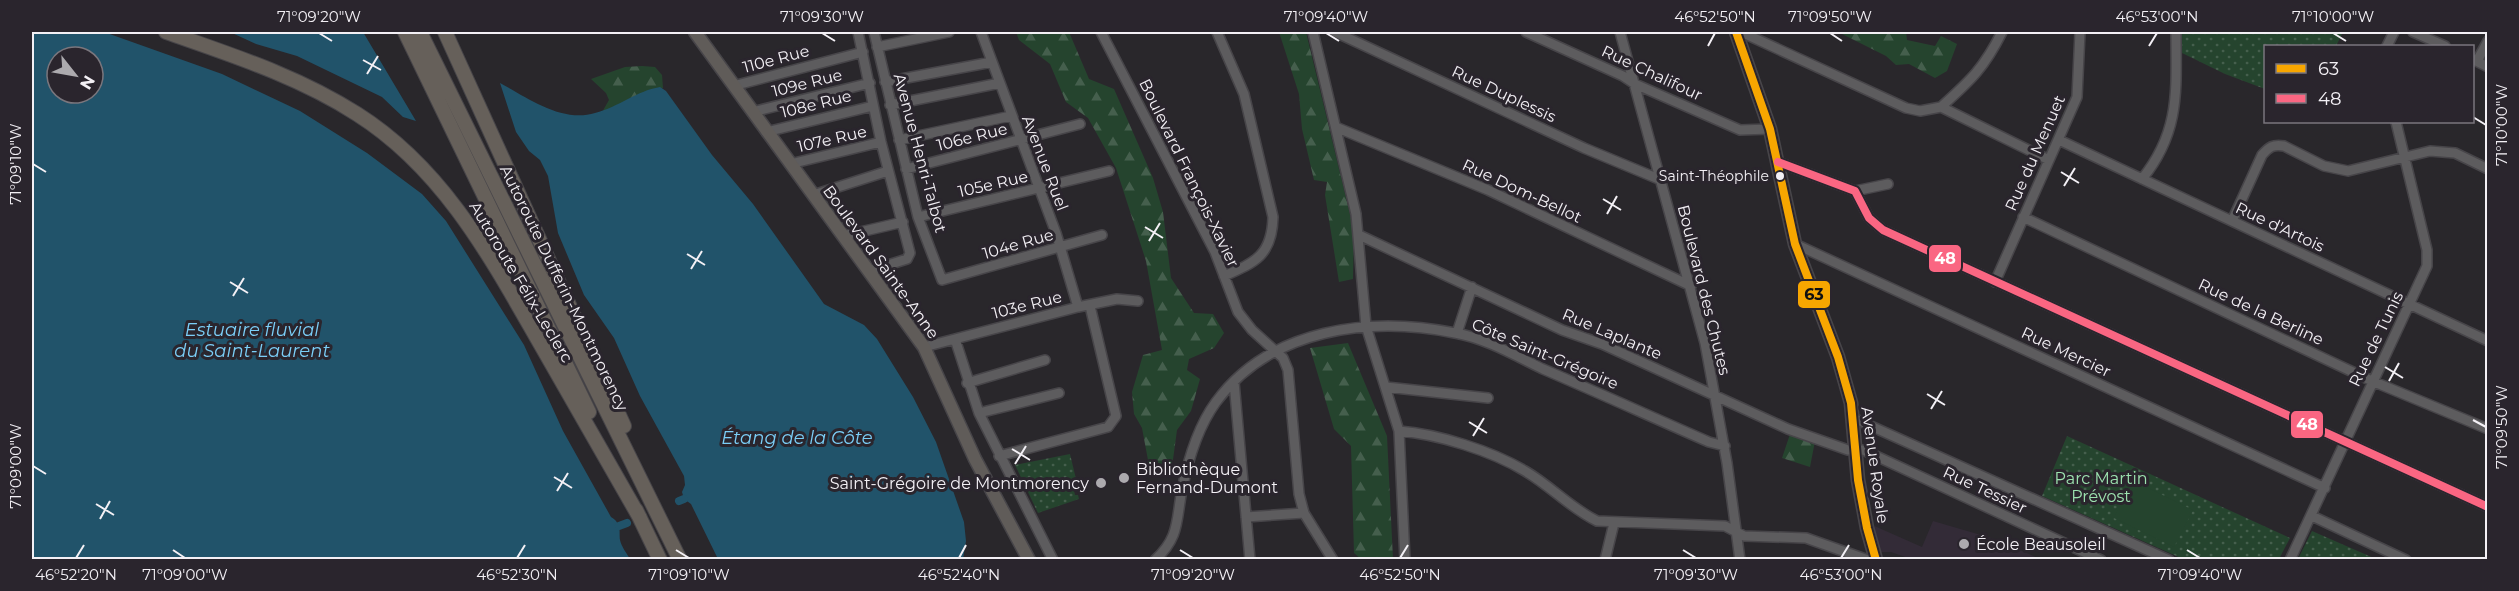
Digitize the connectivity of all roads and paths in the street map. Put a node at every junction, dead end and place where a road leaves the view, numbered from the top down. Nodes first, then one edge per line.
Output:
1 (166, 32) edge
2 (405, 32) edge
3 (420, 32) edge
4 (445, 32) edge
5 (695, 32) edge
6 (858, 32) edge
7 (873, 32) edge
8 (949, 32) edge
9 (981, 32) edge
10 (1101, 32) edge
11 (1217, 32) edge
12 (1313, 32) edge
13 (1335, 32) edge
14 (1526, 32) edge
15 (1620, 32) edge
16 (1736, 32) edge
17 (1741, 32) edge
18 (2002, 32) edge
19 (2080, 32) edge
20 (2176, 32) edge
21 (2413, 32) edge
22 (2487, 41) edge
23 (2443, 45) edge
24 (877, 47) junction
25 (863, 51) junction
26 (2475, 60) edge
27 (992, 62) junction
28 (2487, 67) edge
29 (885, 82) junction
30 (870, 83) junction
31 (1000, 83) junction
32 (1635, 84) junction
33 (733, 86) junction
34 (890, 105) junction
35 (873, 106) junction
36 (1941, 107) junction
37 (752, 112) junction
38 (1011, 116) junction
39 (2396, 123) edge
40 (1080, 124) dead end
41 (1338, 128) junction
42 (1770, 129) junction
43 (766, 132) junction
44 (899, 140) junction
45 (2059, 140) junction
46 (1021, 141) junction
47 (881, 142) junction
48 (2406, 158) junction
49 (2049, 160) junction
50 (1778, 162) junction
51 (790, 164) junction
52 (906, 169) junction
53 (2487, 169) edge
54 (888, 171) junction
55 (1109, 171) dead end
56 (2142, 179) junction
57 (1661, 180) junction
58 (1888, 184) dead end
59 (1038, 189) junction
60 (1855, 191) junction
61 (813, 195) junction
62 (918, 217) junction
63 (2023, 217) junction
64 (2232, 221) junction
65 (903, 222) junction
66 (1102, 235) dead end
67 (1359, 235) junction
68 (843, 236) junction
69 (1795, 244) junction
70 (1060, 248) junction
71 (869, 271) junction
72 (1224, 276) junction
73 (942, 280) joint
74 (1995, 282) junction
75 (1691, 286) junction
76 (1472, 287) junction
77 (1138, 301) dead end
78 (2409, 304) junction
79 (1090, 306) junction
80 (1078, 307) junction
81 (1366, 326) junction
82 (1457, 333) junction
83 (955, 339) junction
84 (2487, 341) edge
85 (924, 347) junction
86 (1276, 351) junction
87 (1045, 360) dead end
88 (2372, 381) junction
89 (1234, 382) junction
90 (967, 383) junction
91 (1386, 387) junction
92 (1059, 393) dead end
93 (1715, 396) junction
94 (1488, 398) dead end
95 (979, 413) junction
96 (1853, 418) junction
97 (2487, 429) edge
98 (1399, 431) junction
99 (2346, 443) junction
100 (1725, 446) junction
101 (1857, 450) junction
102 (999, 456) junction
103 (2325, 488) junction
104 (2487, 507) edge
105 (1304, 513) junction
106 (2312, 516) junction
107 (1246, 517) junction
108 (640, 518) junction
109 (1614, 523) junction
110 (1737, 532) junction
111 (660, 560) edge
112 (682, 560) edge
113 (1029, 560) edge
114 (1053, 560) edge
115 (1155, 560) edge
116 (1250, 560) edge
117 (1333, 560) edge
118 (1405, 560) edge
119 (1605, 560) edge
120 (1740, 560) edge
121 (1868, 560) edge
122 (1876, 560) edge
123 (2101, 560) edge
124 (2169, 560) edge
125 (2290, 560) edge
126 (2406, 560) edge

1 - 108 highway, Autoroute Félix-Leclerc
2 - 108 highway, Autoroute Dufferin-Montmorency
3 - 112 highway, Autoroute Dufferin-Montmorency
4 - 112 highway
5 - 33 main road, Boulevard Sainte-Anne
6 - 25 street
7 - 24 street, Avenue Henri-Talbot
8 - 24 street
9 - 27 street, Avenue Ruel
10 - 72 street, Boulevard François-Xavier
11 - 72 street
12 - 41 street
13 - 57 street, Rue Duplessis
14 - 32 street, Rue Chalifour
15 - 32 street, Boulevard des Chutes
16 - 42 main road, Avenue Royale
17 - 36 street
18 - 36 street
19 - 45 street, Rue du Menuet
20 - 56 street
21 - 23 street
22 - 26 street
24 - 29 street, Avenue Henri-Talbot
25 - 30 street
25 - 33 street, 110e Rue
26 - 28 street
27 - 29 street
27 - 31 street, Avenue Ruel
29 - 34 street, Avenue Henri-Talbot
30 - 35 street
30 - 37 street, 109e Rue
31 - 34 street
31 - 38 street, Avenue Ruel
32 - 42 street, Rue Chalifour
32 - 57 street, Boulevard des Chutes
33 - 37 main road, Boulevard Sainte-Anne
34 - 44 street, Avenue Henri-Talbot
35 - 43 street, 108e Rue
35 - 47 street
36 - 49 street
37 - 43 main road, Boulevard Sainte-Anne
38 - 44 street
38 - 46 street, Avenue Ruel
39 - 48 street, Rue de Tunis
40 - 46 street, 106e Rue
41 - 67 street
41 - 75 street, Rue Dom-Bellot
42 - 50 main road, Avenue Royale
43 - 51 main road, Boulevard Sainte-Anne
44 - 52 street, Avenue Henri-Talbot
45 - 49 street, Rue du Menuet
45 - 56 street, Rue d'Artois
46 - 52 street, 106e Rue
46 - 59 street, Avenue Ruel
47 - 51 street, 107e Rue
47 - 54 street
48 - 53 street
48 - 64 street
48 - 78 street, Rue de Tunis
49 - 63 street, Rue du Menuet
50 - 60 street
50 - 69 main road, Avenue Royale
51 - 61 main road, Boulevard Sainte-Anne
52 - 62 street, Avenue Henri-Talbot
54 - 61 street
54 - 65 street
55 - 59 street, 105e Rue
56 - 64 street, Rue d'Artois
57 - 75 street, Boulevard des Chutes
58 - 60 street
59 - 62 street, 105e Rue
59 - 70 street, Avenue Ruel
60 - 74 street
61 - 68 main road, Boulevard Sainte-Anne
62 - 73 street, Avenue Henri-Talbot
63 - 74 street, Rue du Menuet
63 - 88 street, Rue de la Berline
64 - 78 street, Rue d'Artois
65 - 68 street
65 - 71 street
66 - 70 street, 104e Rue
67 - 76 street, Rue Laplante
67 - 81 street
68 - 71 main road, Boulevard Sainte-Anne
69 - 96 main road, Avenue Royale
69 - 103 street, Rue Mercier
70 - 73 street, 104e Rue
70 - 80 street, Avenue Ruel
71 - 85 main road, Boulevard Sainte-Anne
72 - 86 street, Boulevard François-Xavier
74 - 99 street
75 - 93 street, Boulevard des Chutes
76 - 82 street
76 - 93 street, Rue Laplante
77 - 79 street, 103e Rue
78 - 84 street, Rue d'Artois
78 - 88 street, Rue de Tunis
79 - 80 street, 103e Rue
79 - 102 street
80 - 83 street, 103e Rue
81 - 82 street, Côte Saint-Grégoire
81 - 86 street, Côte Saint-Grégoire
81 - 91 street
82 - 100 street, Côte Saint-Grégoire
83 - 85 street, 103e Rue
83 - 90 street
85 - 113 main road, Boulevard Sainte-Anne
86 - 89 street, Côte Saint-Grégoire
86 - 105 street, Boulevard François-Xavier
87 - 90 street
88 - 97 street, Rue de la Berline
88 - 99 street, Rue de Tunis
89 - 107 street
89 - 115 street, Côte Saint-Grégoire
90 - 95 street
91 - 94 street
91 - 98 street
92 - 95 street
93 - 100 street, Boulevard des Chutes
93 - 101 street, Rue Laplante
95 - 102 street
96 - 101 main road, Avenue Royale
96 - 124 street
98 - 109 street
98 - 118 street
99 - 103 street, Rue de Tunis
99 - 104 street
100 - 110 street, Boulevard des Chutes
101 - 122 main road, Avenue Royale
101 - 123 street, Rue Tessier
102 - 114 street
103 - 106 street, Rue de Tunis
105 - 107 street
105 - 117 street
106 - 125 street, Rue de Tunis
106 - 126 street
107 - 116 street
108 - 111 highway, Autoroute Dufferin-Montmorency
109 - 110 street
109 - 119 street
110 - 120 street, Boulevard des Chutes
110 - 121 street

